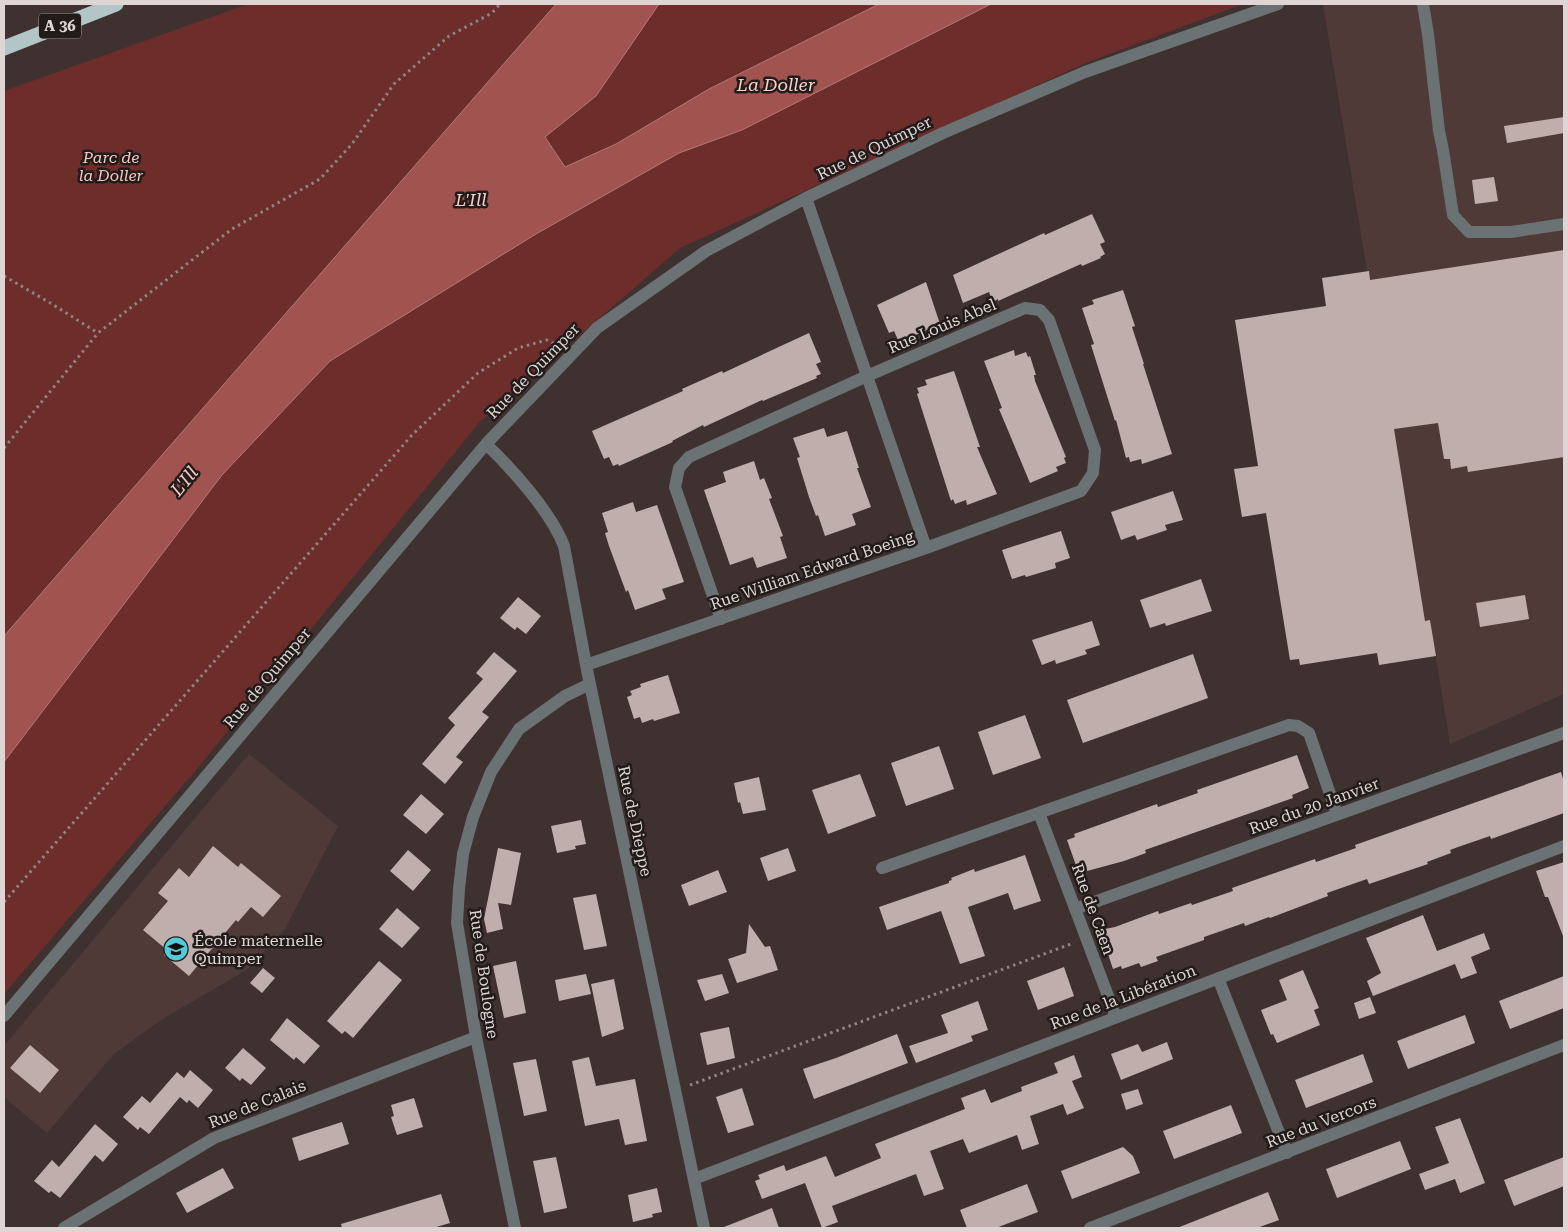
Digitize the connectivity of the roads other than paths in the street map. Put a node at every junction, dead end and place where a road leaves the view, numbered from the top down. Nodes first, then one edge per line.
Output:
1 (116, 4) edge
2 (1278, 4) edge
3 (1423, 4) edge
4 (4, 48) edge
5 (806, 198) junction
6 (1564, 224) edge
7 (867, 376) junction
8 (486, 444) junction
9 (926, 548) junction
10 (721, 619) junction
11 (586, 665) junction
12 (590, 684) junction
13 (1564, 733) edge
14 (1039, 813) junction
15 (1337, 814) junction
16 (1564, 846) edge
17 (882, 868) dead end
18 (1076, 909) junction
19 (1218, 978) junction
20 (4, 1016) edge
21 (1116, 1017) junction
22 (476, 1037) junction
23 (1564, 1045) edge
24 (1287, 1153) junction
25 (694, 1179) junction
26 (1120, 1223) edge
27 (64, 1228) edge
28 (515, 1228) edge
29 (704, 1228) edge
30 (1090, 1228) edge

1 - 4 highway, A 36
2 - 5 street, Rue de Quimper
3 - 6 street
5 - 7 street, Rue William Edward Boeing
5 - 8 street, Rue de Quimper
7 - 9 street, Rue William Edward Boeing
7 - 9 street, Rue Louis Abel
7 - 10 street, Rue Louis Abel
8 - 11 street, Rue de Dieppe
8 - 20 street, Rue de Quimper
9 - 10 street, Rue William Edward Boeing
10 - 11 street, Rue William Edward Boeing
11 - 12 street, Rue de Dieppe
12 - 22 street, Rue de Boulogne
12 - 25 street, Rue de Dieppe
13 - 15 street, Rue du 20 Janvier
14 - 15 street
14 - 17 street
14 - 18 street, Rue de Caen
15 - 18 street, Rue du 20 Janvier
16 - 19 street, Rue de la Libération
18 - 21 street, Rue de Caen
19 - 21 street, Rue de la Libération
19 - 24 street
21 - 25 street, Rue de la Libération
22 - 27 street, Rue de Calais
22 - 28 street, Rue de Boulogne
23 - 24 street, Rue du Vercors
24 - 26 street, Rue du Vercors
25 - 29 street, Rue de Dieppe
26 - 30 street, Rue du Vercors

